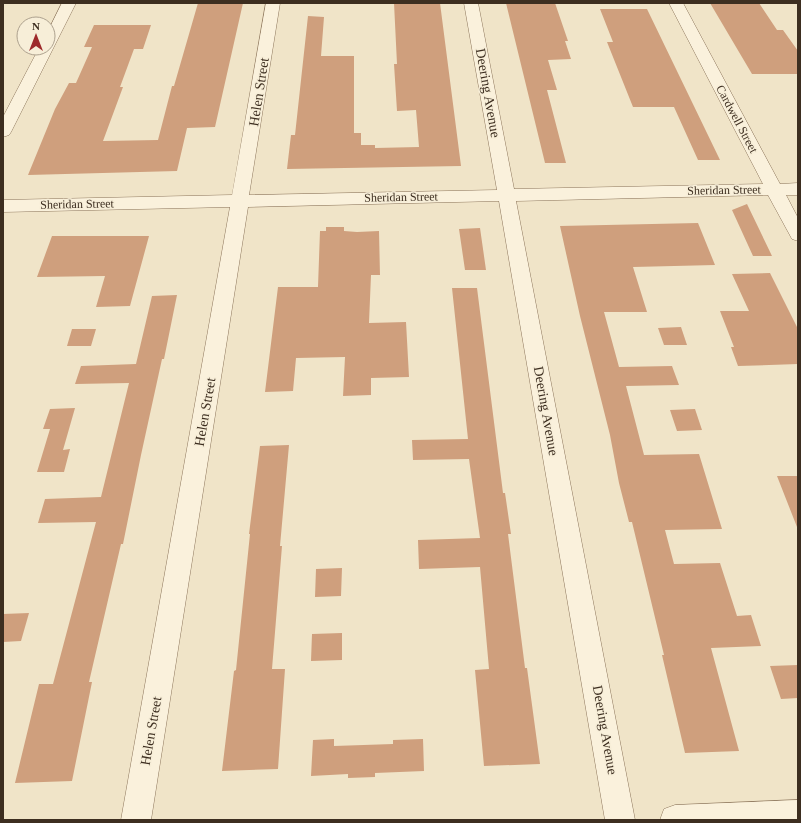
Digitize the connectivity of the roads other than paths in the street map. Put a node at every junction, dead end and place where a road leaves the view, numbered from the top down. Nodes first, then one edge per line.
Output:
1 (69, 3) edge
2 (273, 3) edge
3 (472, 3) edge
4 (676, 3) edge
5 (56, 28) edge
6 (42, 56) edge
7 (3, 132) edge
8 (774, 189) junction
9 (798, 189) edge
10 (506, 195) junction
11 (241, 201) junction
12 (3, 206) edge
13 (798, 235) edge
14 (798, 815) edge
15 (136, 820) edge
16 (620, 820) edge
17 (675, 820) edge

1 - 5 street
2 - 11 street, Helen Street
3 - 10 street, Deering Avenue
4 - 8 street, Cardwell Street
6 - 7 street
8 - 9 street, Sheridan Street
8 - 10 street, Sheridan Street
8 - 13 street, Cardwell Street
10 - 11 street, Sheridan Street
10 - 16 street, Deering Avenue
11 - 12 street, Sheridan Street
11 - 15 street, Helen Street
14 - 17 street

